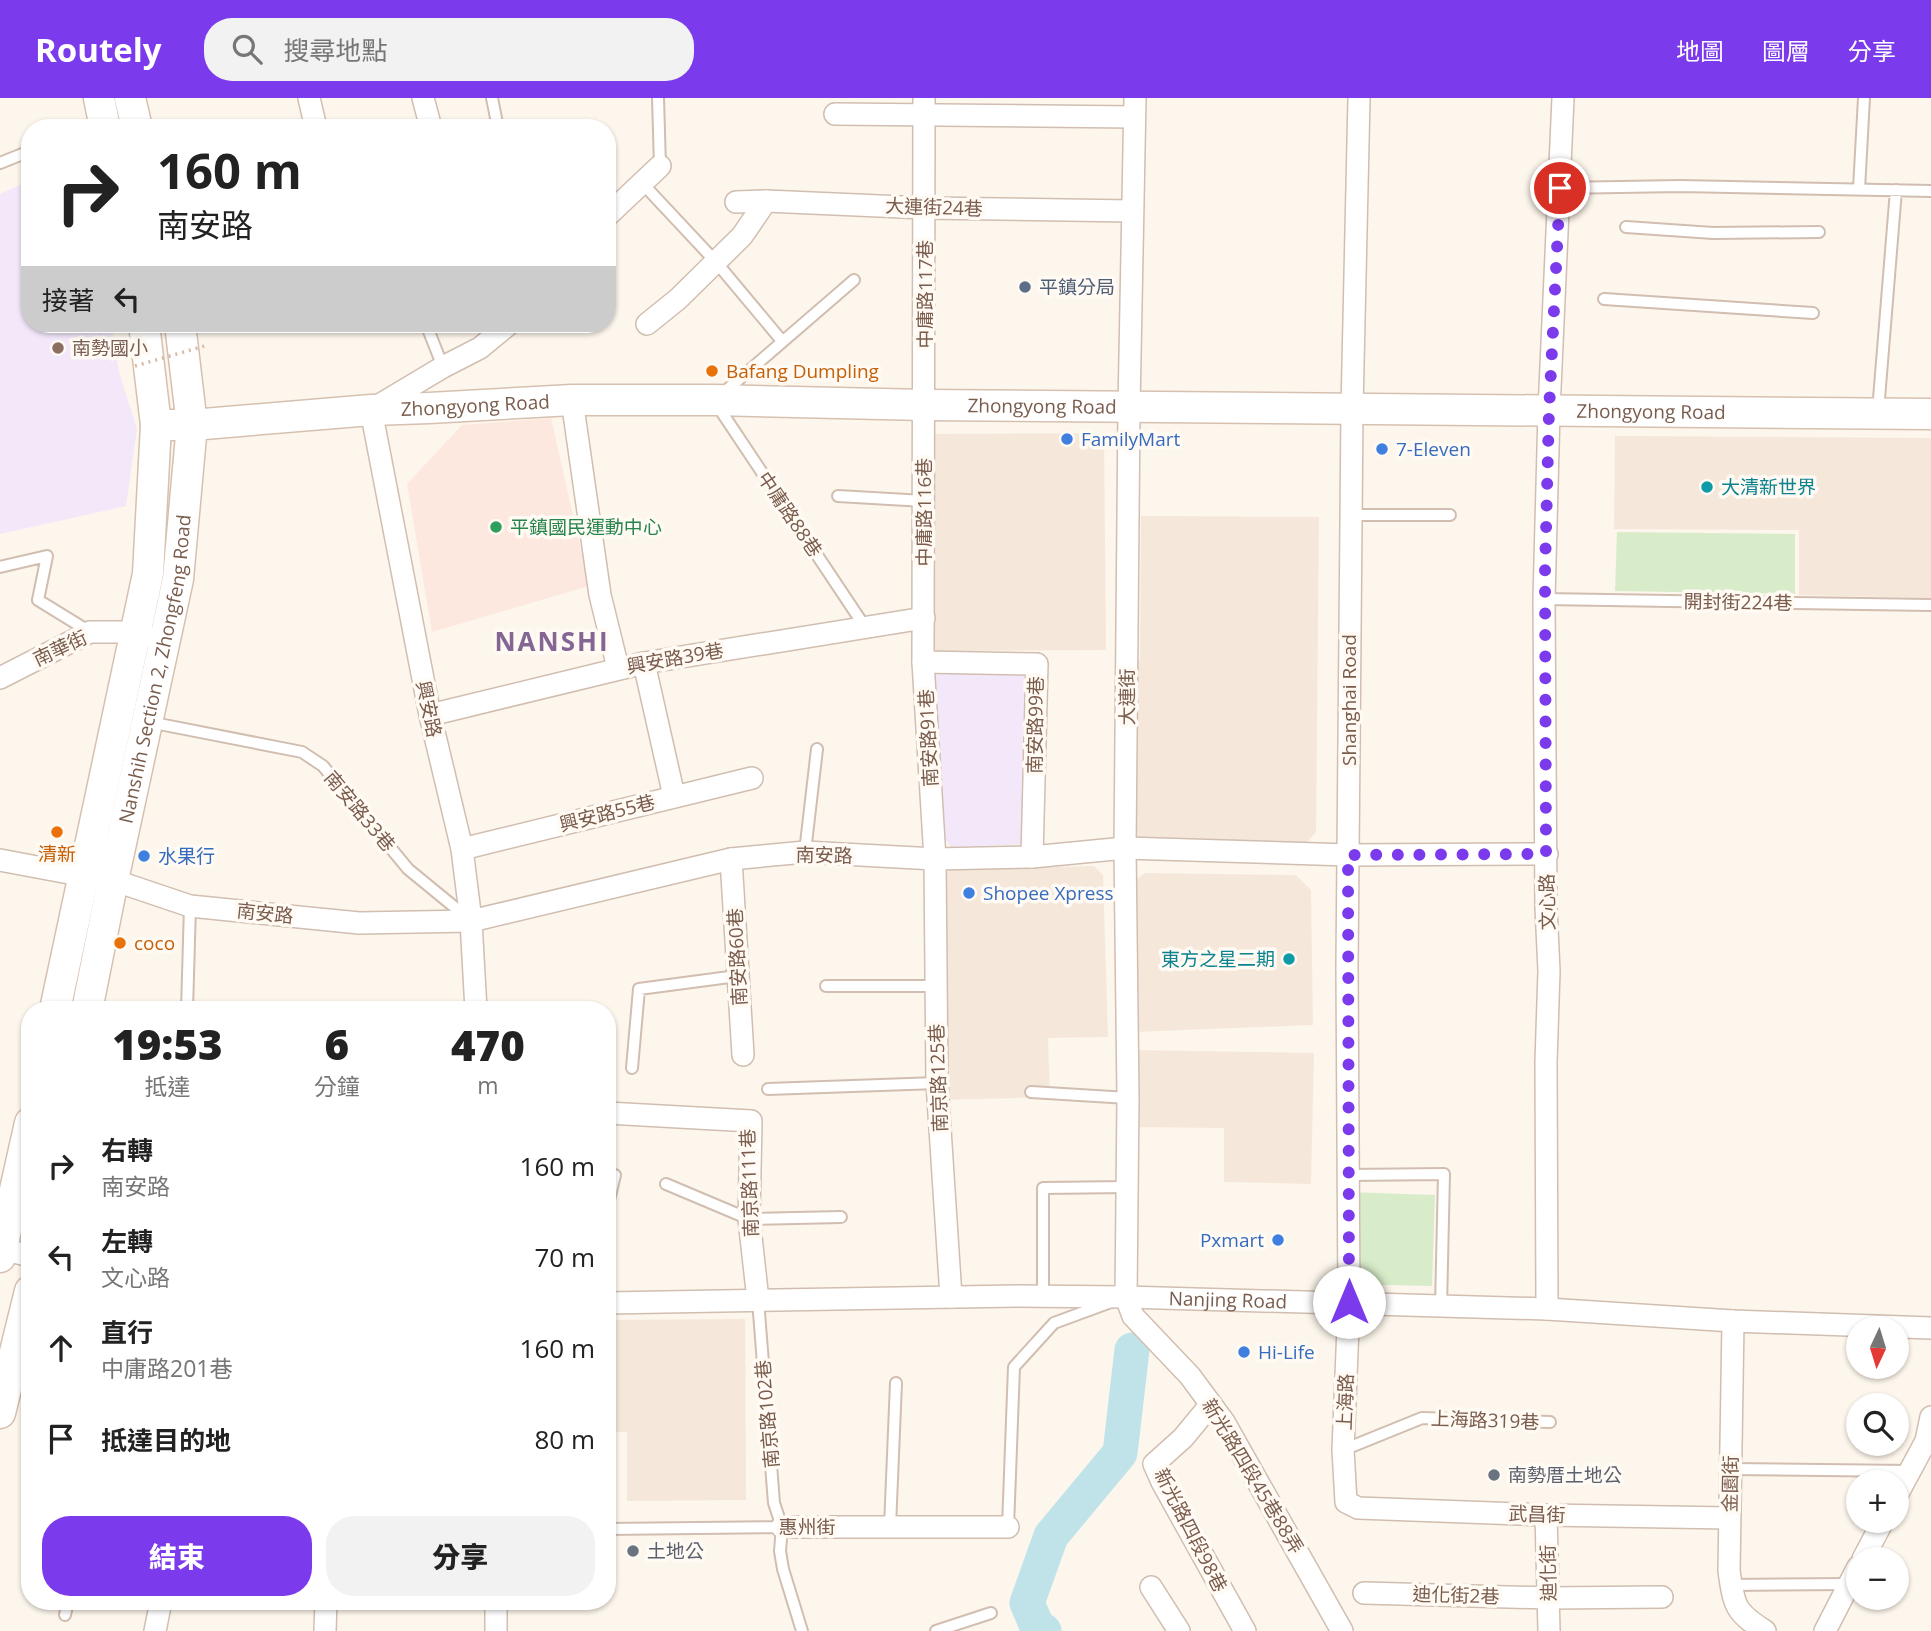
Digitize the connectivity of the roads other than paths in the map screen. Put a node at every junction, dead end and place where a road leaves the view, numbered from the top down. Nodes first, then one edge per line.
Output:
1 (130, 98) edge
2 (310, 98) edge
3 (423, 98) edge
4 (492, 98) edge
5 (658, 98) edge
6 (1359, 98) edge
7 (1563, 98) edge
8 (1864, 98) edge
9 (924, 106) edge
10 (1134, 107) edge
11 (835, 114) dead end
12 (134, 119) edge
13 (314, 119) edge
14 (429, 119) edge
15 (496, 119) edge
16 (21, 155) edge
17 (0, 163) edge
18 (660, 166) joint
19 (643, 184) junction
20 (1560, 188) junction
21 (1859, 190) junction
22 (1896, 190) junction
23 (1931, 191) edge
24 (766, 201) junction
25 (736, 202) dead end
26 (616, 208) edge
27 (925, 208) junction
28 (1132, 211) junction
29 (1626, 228) dead end
30 (1819, 232) dead end
31 (716, 262) junction
32 (854, 279) dead end
33 (1604, 299) dead end
34 (1813, 313) dead end
35 (647, 324) dead end
36 (145, 333) edge
37 (181, 333) edge
38 (430, 333) edge
39 (498, 333) edge
40 (782, 341) junction
41 (443, 367) junction
42 (572, 400) junction
43 (714, 400) junction
44 (925, 405) junction
45 (1129, 407) junction
46 (1352, 409) junction
47 (371, 410) junction
48 (1549, 411) junction
49 (1878, 414) junction
50 (1931, 414) edge
51 (156, 425) junction
52 (192, 425) junction
53 (838, 496) dead end
54 (924, 501) junction
55 (1351, 515) junction
56 (1450, 515) dead end
57 (0, 567) edge
58 (1544, 599) junction
59 (1931, 606) edge
60 (924, 618) junction
61 (865, 627) junction
62 (90, 632) junction
63 (136, 632) junction
64 (164, 642) junction
65 (923, 662) junction
66 (644, 663) junction
67 (618, 668) junction
68 (0, 678) edge
69 (430, 715) junction
70 (147, 722) junction
71 (817, 749) dead end
72 (752, 778) dead end
73 (674, 796) junction
74 (1125, 848) junction
75 (462, 849) junction
76 (805, 852) junction
77 (1546, 854) junction
78 (1348, 855) junction
79 (1032, 857) junction
80 (731, 859) junction
81 (935, 859) junction
82 (0, 860) edge
83 (99, 878) junction
84 (190, 906) junction
85 (471, 921) junction
86 (737, 976) junction
87 (826, 986) dead end
88 (936, 986) junction
89 (58, 1001) edge
90 (88, 1001) edge
91 (187, 1001) edge
92 (475, 1001) edge
93 (743, 1055) dead end
94 (632, 1068) dead end
95 (937, 1083) junction
96 (768, 1089) dead end
97 (1031, 1092) dead end
98 (1128, 1098) junction
99 (616, 1114) edge
100 (1348, 1175) junction
101 (21, 1182) edge
102 (666, 1184) dead end
103 (1127, 1187) junction
104 (841, 1217) dead end
105 (749, 1219) junction
106 (10, 1254) edge
107 (1043, 1296) junction
108 (951, 1297) junction
109 (1126, 1297) junction
110 (758, 1300) junction
111 (1349, 1302) junction
112 (616, 1303) edge
113 (1441, 1307) junction
114 (1546, 1309) junction
115 (1733, 1321) junction
116 (21, 1328) edge
117 (1931, 1328) edge
118 (897, 1383) dead end
119 (1211, 1404) junction
120 (0, 1413) edge
121 (1931, 1417) edge
122 (1550, 1422) dead end
123 (1928, 1442) edge
124 (1343, 1450) junction
125 (1730, 1469) junction
126 (1846, 1470) edge
127 (1909, 1471) edge
128 (1346, 1502) joint
129 (1546, 1515) junction
130 (1729, 1518) junction
131 (782, 1527) junction
132 (890, 1527) junction
133 (1008, 1527) joint
134 (616, 1528) edge
135 (1846, 1576) edge
136 (1731, 1585) junction
137 (1151, 1587) dead end
138 (1846, 1590) edge
139 (1364, 1593) dead end
140 (1662, 1597) dead end
141 (1548, 1598) junction
142 (66, 1610) edge
143 (159, 1610) edge
144 (326, 1610) edge
145 (496, 1610) edge
146 (991, 1613) dead end
147 (65, 1615) dead end
148 (155, 1631) edge
149 (325, 1631) edge
150 (496, 1631) edge
151 (802, 1631) edge
152 (936, 1631) edge
153 (1179, 1631) edge
154 (1245, 1631) edge
155 (1342, 1631) edge
156 (1549, 1631) edge
157 (1765, 1631) edge
158 (1825, 1631) edge

1 - 12 street
2 - 13 street
3 - 14 street
4 - 15 lane
5 - 18 lane
6 - 46 street, Shanghai Road
7 - 20 street, 文心路
8 - 21 lane
9 - 10 street
9 - 11 street
9 - 27 street, 中庸路117巷
10 - 28 street, 大連街
16 - 17 lane
18 - 19 street
19 - 26 street
19 - 31 lane
20 - 21 lane
20 - 48 street, 文心路
21 - 22 lane
22 - 23 lane
22 - 49 lane
24 - 25 street, 大連街24巷
24 - 27 street, 大連街24巷
24 - 31 street
27 - 28 street, 大連街24巷
27 - 44 street, 中庸路117巷
28 - 45 street, 大連街
29 - 30 lane
31 - 35 street
31 - 40 lane
32 - 40 lane
33 - 34 lane
36 - 51 street, Nanshih Section 2, Zhongfeng Road
37 - 52 street, Nanshih Section 2, Zhongfeng Road
38 - 41 lane
39 - 41 street
40 - 43 lane
41 - 47 street
42 - 43 street, Zhongyong Road
42 - 47 street, Zhongyong Road
42 - 67 street
43 - 44 street, Zhongyong Road
43 - 61 lane, 中庸路88巷
44 - 45 street, Zhongyong Road
44 - 54 street, 中庸路116巷
45 - 46 street, Zhongyong Road
45 - 74 street, 大連街
46 - 48 street, Zhongyong Road
46 - 55 street, Shanghai Road
47 - 52 street, Zhongyong Road
47 - 69 street, 興安路
48 - 49 street, Zhongyong Road
48 - 58 street, 文心路
49 - 50 street, Zhongyong Road
51 - 52 street, Zhongyong Road
51 - 63 street, Nanshih Section 2, Zhongfeng Road
52 - 64 street, Nanshih Section 2, Zhongfeng Road
53 - 54 lane
54 - 60 street, 中庸路116巷
55 - 56 lane
55 - 78 street, Shanghai Road
57 - 62 lane
58 - 59 lane, 開封街224巷
58 - 77 street, 文心路
60 - 61 street, 興安路39巷
60 - 65 street, 南安路91巷
61 - 66 street, 興安路39巷
62 - 63 street, 南華街
62 - 68 street, 南華街
63 - 64 street, 南華街
63 - 83 street, Nanshih Section 2, Zhongfeng Road
64 - 70 street, Nanshih Section 2, Zhongfeng Road
65 - 79 street, 南安路99巷
65 - 81 street, 南安路91巷
66 - 67 street, 興安路39巷
66 - 73 street
67 - 69 street, 興安路39巷
69 - 75 street, 興安路
70 - 83 street, Nanshih Section 2, Zhongfeng Road
70 - 85 lane, 南安路33巷
71 - 76 lane
72 - 73 street, 興安路55巷
73 - 75 street, 興安路55巷
74 - 78 street, 南安路
74 - 79 street, 南安路
74 - 98 street, 大連街
75 - 85 street, 興安路
76 - 80 street, 南安路
76 - 81 street, 南安路
77 - 78 street, 南安路
77 - 114 street, 文心路
78 - 100 street, Shanghai Road
79 - 81 street, 南安路
80 - 85 street, 南安路
80 - 86 street, 南安路60巷
81 - 88 street, 南京路125巷
82 - 83 street, 南安路
83 - 84 street, 南安路
83 - 89 street, Nanshih Section 2, Zhongfeng Road
83 - 90 street, Nanshih Section 2, Zhongfeng Road
84 - 85 street, 南安路
84 - 91 lane
85 - 92 street, 興安路
86 - 93 street, 南安路60巷
86 - 94 lane
87 - 88 lane
88 - 95 street, 南京路125巷
95 - 96 lane
95 - 108 street, 南京路125巷
97 - 98 lane
98 - 103 street, 大連街
99 - 105 street, 南京路111巷
100 - 111 street, Shanghai Road
100 - 113 lane
101 - 106 street
102 - 105 lane
103 - 107 lane
103 - 109 street, 大連街
104 - 105 lane
105 - 110 street, 南京路111巷
107 - 108 street, Nanjing Road
107 - 109 street, Nanjing Road
108 - 110 street, Nanjing Road
109 - 111 street, Nanjing Road
109 - 119 street, 新光路四段45巷88弄
109 - 133 lane
110 - 112 street, Nanjing Road
110 - 131 lane, 南京路102巷
111 - 113 street, Nanjing Road
111 - 124 street, 上海路
113 - 114 street, Nanjing Road
114 - 115 street, Nanjing Road
115 - 117 street, Nanjing Road
115 - 125 street, 金園街
116 - 120 street
118 - 132 lane
119 - 154 street, 新光路四段98巷
119 - 155 street, 新光路四段45巷88弄
121 - 123 street
122 - 124 lane, 上海路319巷
123 - 127 street
124 - 128 street, 上海路
125 - 126 lane
125 - 130 street, 金園街
128 - 129 street, 武昌街
129 - 130 street, 武昌街
129 - 141 street, 迪化街
130 - 136 street, 金園街
131 - 132 street, 惠州街
131 - 134 lane, 惠州街
131 - 151 lane, 南京路102巷
132 - 133 street, 惠州街
135 - 136 lane
136 - 157 street, 金園街
137 - 153 street
138 - 158 street
139 - 141 street, 迪化街2巷
140 - 141 street, 迪化街2巷
141 - 156 street, 迪化街
142 - 147 lane
143 - 148 street
144 - 149 street
145 - 150 street
146 - 152 lane

